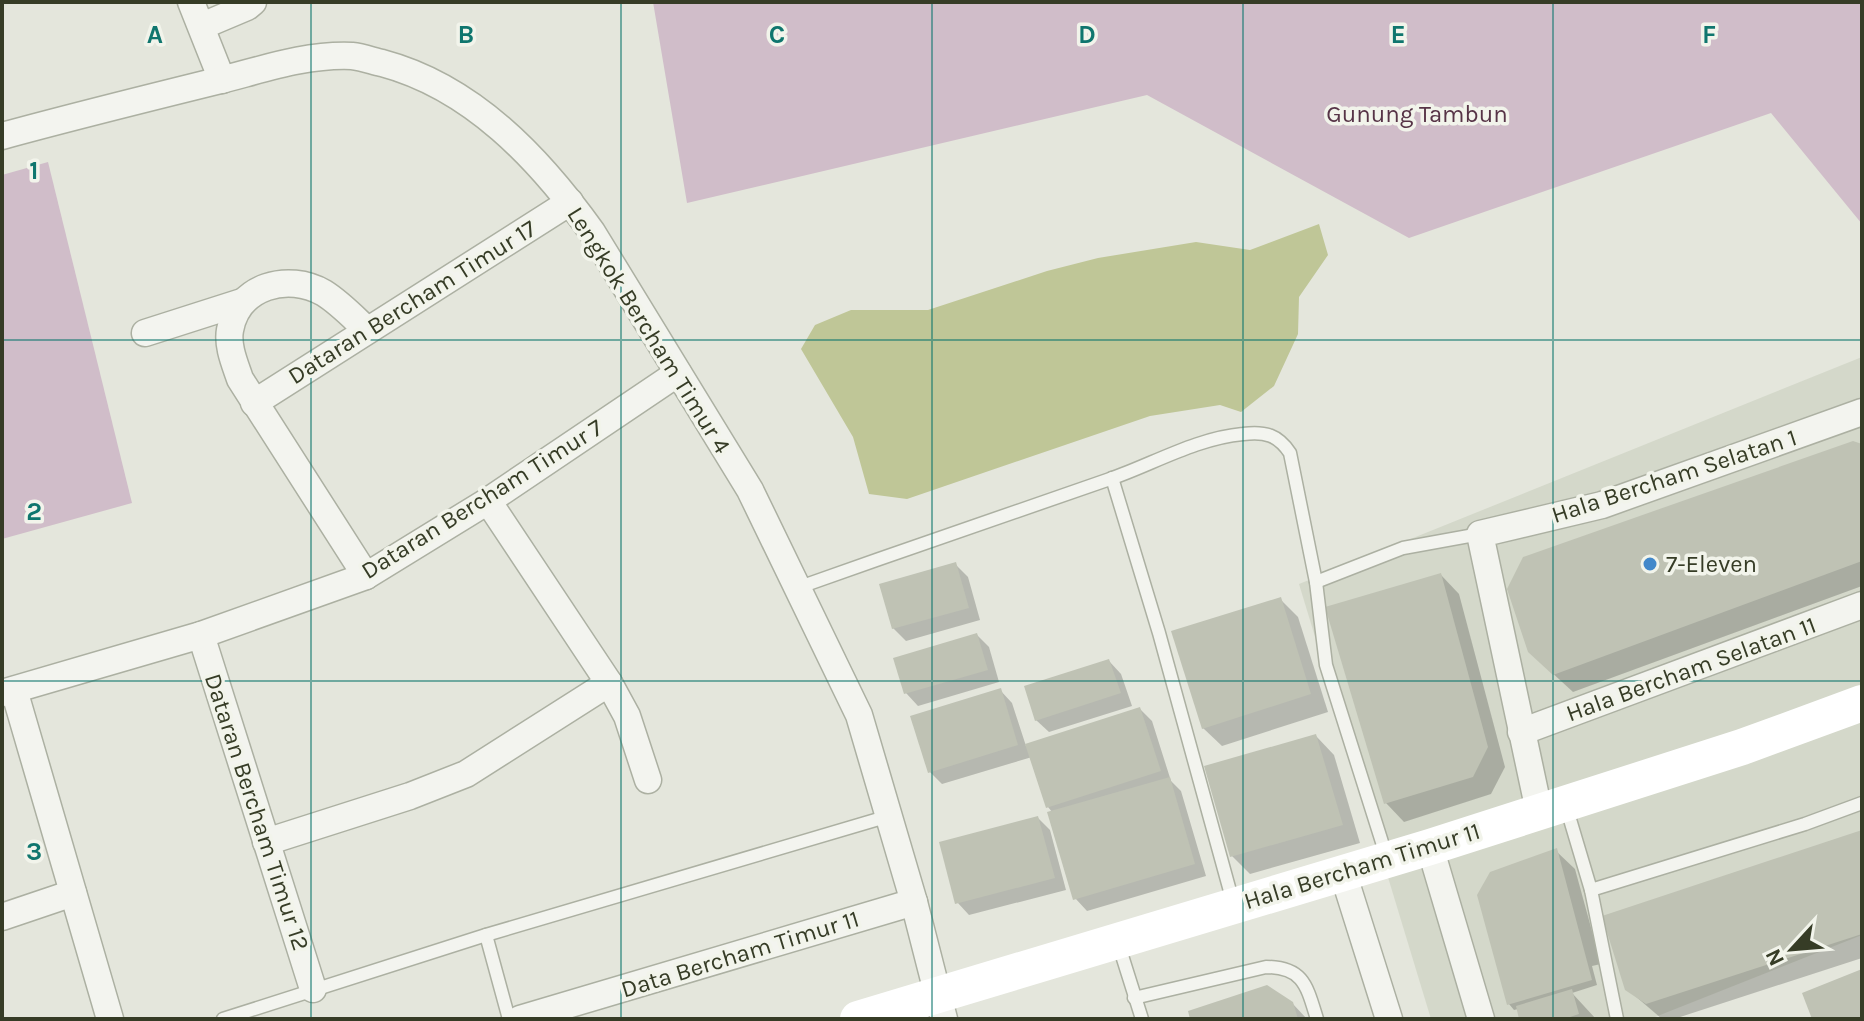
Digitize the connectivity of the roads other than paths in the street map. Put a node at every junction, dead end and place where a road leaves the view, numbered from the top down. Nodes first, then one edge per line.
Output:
1 (253, 2) edge
2 (197, 14) edge
3 (222, 80) junction
4 (2, 136) edge
5 (570, 202) junction
6 (242, 302) junction
7 (367, 330) junction
8 (145, 333) dead end
9 (678, 373) junction
10 (254, 403) junction
11 (1862, 412) edge
12 (1112, 478) junction
13 (488, 501) junction
14 (1480, 534) junction
15 (366, 576) junction
16 (1316, 582) junction
17 (797, 588) junction
18 (1862, 605) edge
19 (201, 635) junction
20 (609, 683) junction
21 (8, 692) edge
22 (1862, 703) edge
23 (1521, 732) junction
24 (648, 780) dead end
25 (1862, 803) edge
26 (1552, 807) junction
27 (889, 816) junction
28 (266, 842) junction
29 (1430, 847) junction
30 (1387, 860) junction
31 (1343, 873) junction
32 (1591, 890) junction
33 (73, 893) junction
34 (914, 902) junction
35 (1234, 905) junction
36 (2, 917) edge
37 (486, 935) junction
38 (1118, 943) junction
39 (313, 989) junction
40 (1134, 998) junction
41 (940, 1008) edge
42 (110, 1019) edge
43 (223, 1019) edge
44 (509, 1019) edge
45 (520, 1019) edge
46 (858, 1019) edge
47 (1142, 1019) edge
48 (1317, 1019) edge
49 (1389, 1019) edge
50 (1481, 1019) edge
51 (1617, 1019) edge

1 - 2 street
2 - 3 street
3 - 4 street, Lengkok Bercham Timur 4
3 - 5 street, Lengkok Bercham Timur 4
5 - 7 street, Dataran Bercham Timur 17
5 - 9 street, Lengkok Bercham Timur 4
6 - 7 street
6 - 8 street
6 - 10 street
7 - 10 street, Dataran Bercham Timur 17
9 - 13 street, Dataran Bercham Timur 7
9 - 17 street, Lengkok Bercham Timur 4
10 - 15 street
11 - 14 street, Hala Bercham Selatan 1
12 - 16 lane
12 - 17 lane
12 - 35 lane
13 - 15 street, Dataran Bercham Timur 7
13 - 20 street
14 - 16 lane
14 - 23 street
15 - 19 street, Dataran Bercham Timur 7
16 - 30 lane
17 - 27 street, Lengkok Bercham Timur 4
18 - 23 street, Hala Bercham Selatan 11
19 - 21 street, Dataran Bercham Timur 7
19 - 28 street, Dataran Bercham Timur 12
20 - 24 street
20 - 28 street
21 - 33 street
22 - 26 street, Hala Bercham Timur 11
23 - 26 street
25 - 32 lane
26 - 29 street, Hala Bercham Timur 11
26 - 32 lane
27 - 34 street, Lengkok Bercham Timur 4
27 - 37 lane
28 - 39 street, Dataran Bercham Timur 12
29 - 30 street, Hala Bercham Timur 11
29 - 50 street
30 - 31 street, Hala Bercham Timur 11
31 - 35 street, Hala Bercham Timur 11
31 - 49 street
32 - 51 lane
33 - 36 street
33 - 42 street
34 - 41 street, Lengkok Bercham Timur 4
34 - 45 street, Data Bercham Timur 11
35 - 38 street, Hala Bercham Timur 11
37 - 39 lane
37 - 44 lane
38 - 40 lane
38 - 41 street, Hala Bercham Timur 11
39 - 43 lane
40 - 47 lane
40 - 48 lane
41 - 46 street, Hala Bercham Timur 11

